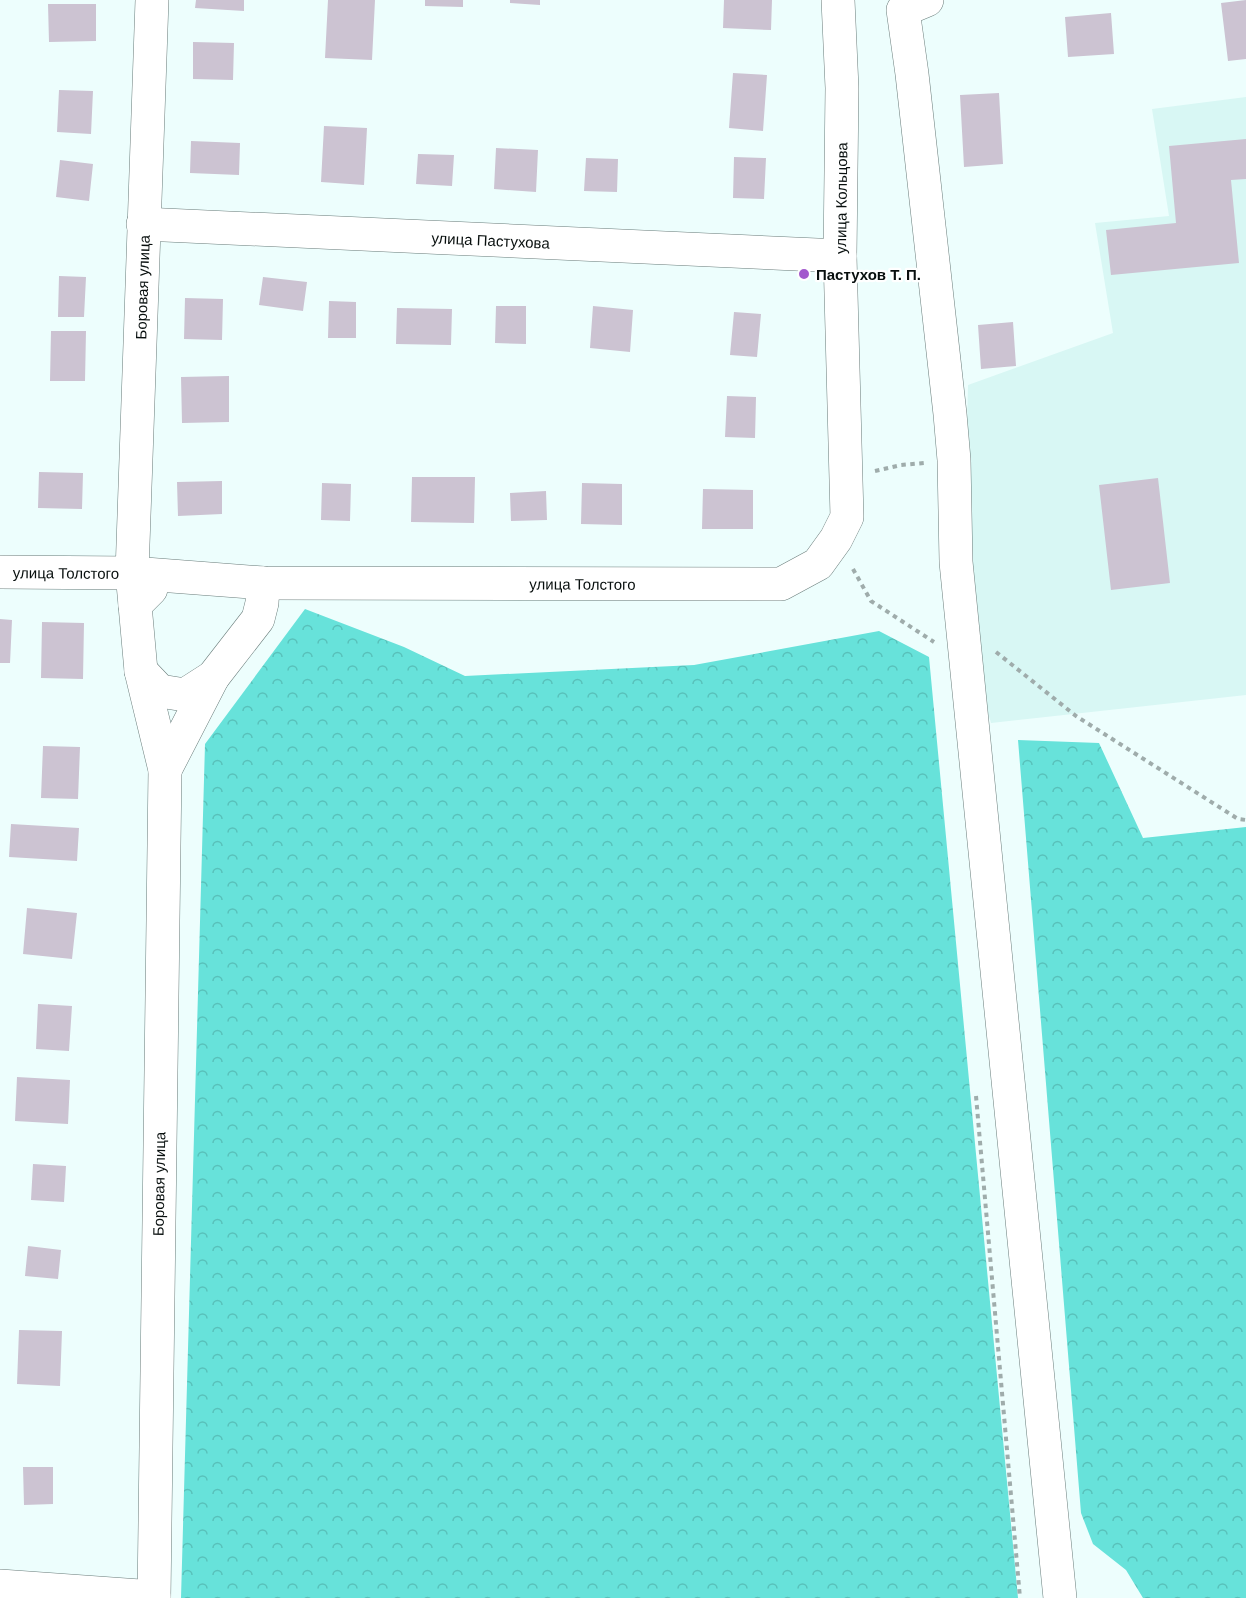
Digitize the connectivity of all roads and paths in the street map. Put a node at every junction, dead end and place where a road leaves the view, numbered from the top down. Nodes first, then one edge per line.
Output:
1 (152, 0) edge
2 (838, 0) edge
3 (915, 5) edge
4 (143, 224) junction
5 (840, 256) junction
6 (954, 460) junction
7 (846, 479) junction
8 (836, 539) junction
9 (0, 572) edge
10 (147, 575) junction
11 (262, 584) junction
12 (962, 625) junction
13 (966, 663) junction
14 (141, 671) junction
15 (213, 677) junction
16 (165, 770) junction
17 (1246, 820) edge
18 (975, 1085) dead end
19 (0, 1586) edge
20 (154, 1598) edge
21 (1020, 1598) edge
22 (1060, 1598) edge

1 - 4 street, Боровая улица
2 - 5 street, улица Кольцова
3 - 6 street
4 - 5 street, улица Пастухова
4 - 10 street, Боровая улица
5 - 7 street, улица Кольцова
6 - 7 path
6 - 12 street
7 - 8 street, улица Кольцова
8 - 11 street, улица Толстого
8 - 13 path
9 - 10 street, улица Толстого
10 - 11 street, улица Толстого
10 - 14 street, Боровая улица
11 - 15 street
12 - 13 street
12 - 17 path
13 - 22 street
14 - 15 street
14 - 16 street, Боровая улица
15 - 16 street
16 - 20 street, Боровая улица
18 - 21 path
19 - 20 street

